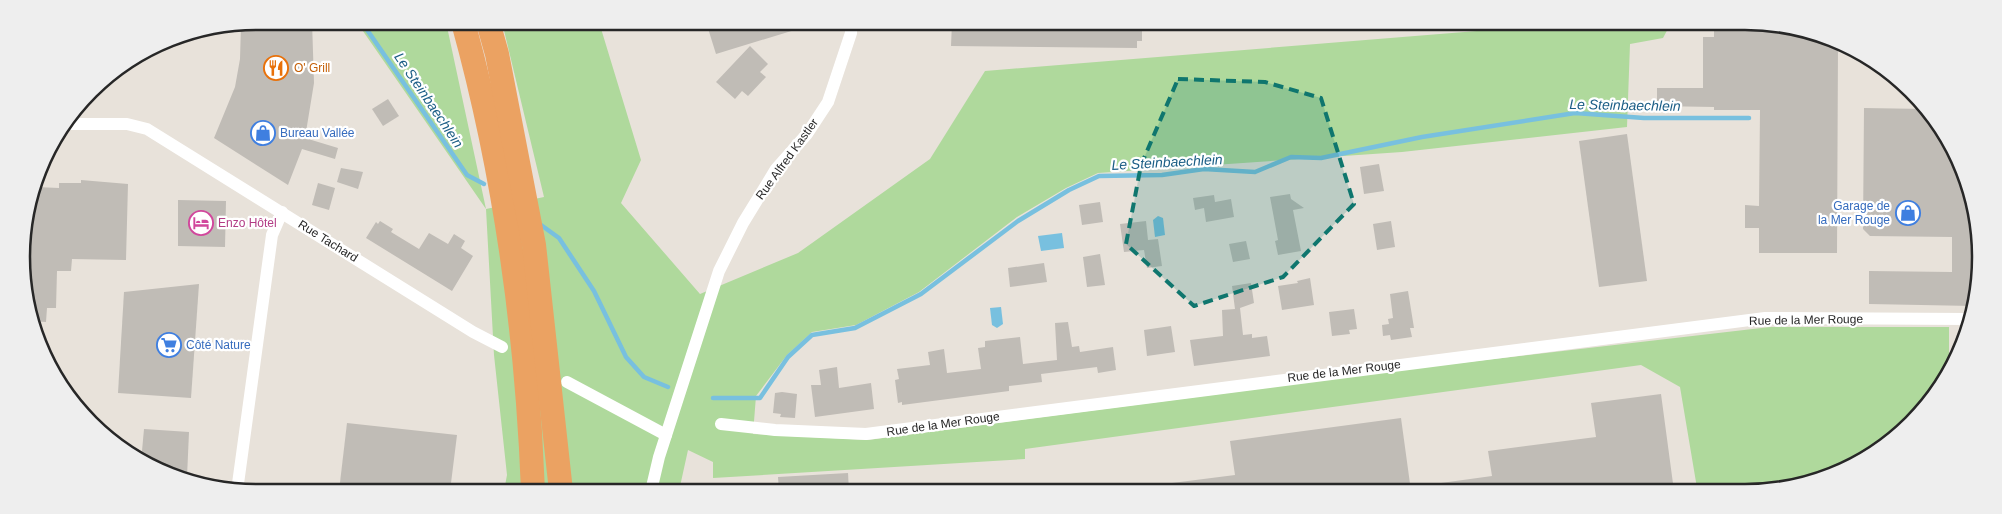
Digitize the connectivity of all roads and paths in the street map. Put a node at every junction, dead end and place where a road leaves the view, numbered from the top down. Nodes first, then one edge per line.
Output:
1 (465, 30) edge
2 (490, 30) edge
3 (851, 30) edge
4 (73, 124) edge
5 (282, 212) junction
6 (1963, 319) edge
7 (502, 347) dead end
8 (567, 382) dead end
9 (721, 424) dead end
10 (666, 435) junction
11 (557, 449) junction
12 (532, 466) junction
13 (238, 483) edge
14 (526, 484) edge
15 (533, 484) edge
16 (556, 484) edge
17 (560, 484) edge
18 (653, 484) edge

1 - 12 highway
2 - 11 highway
3 - 10 street, Rue Alfred Kastler
4 - 5 street, Rue Tachard
5 - 7 street, Rue Tachard
5 - 13 street
6 - 9 street, Rue de la Mer Rouge
8 - 10 street
10 - 18 street, Rue Alfred Kastler
11 - 16 highway
11 - 17 highway
12 - 14 highway
12 - 15 highway

